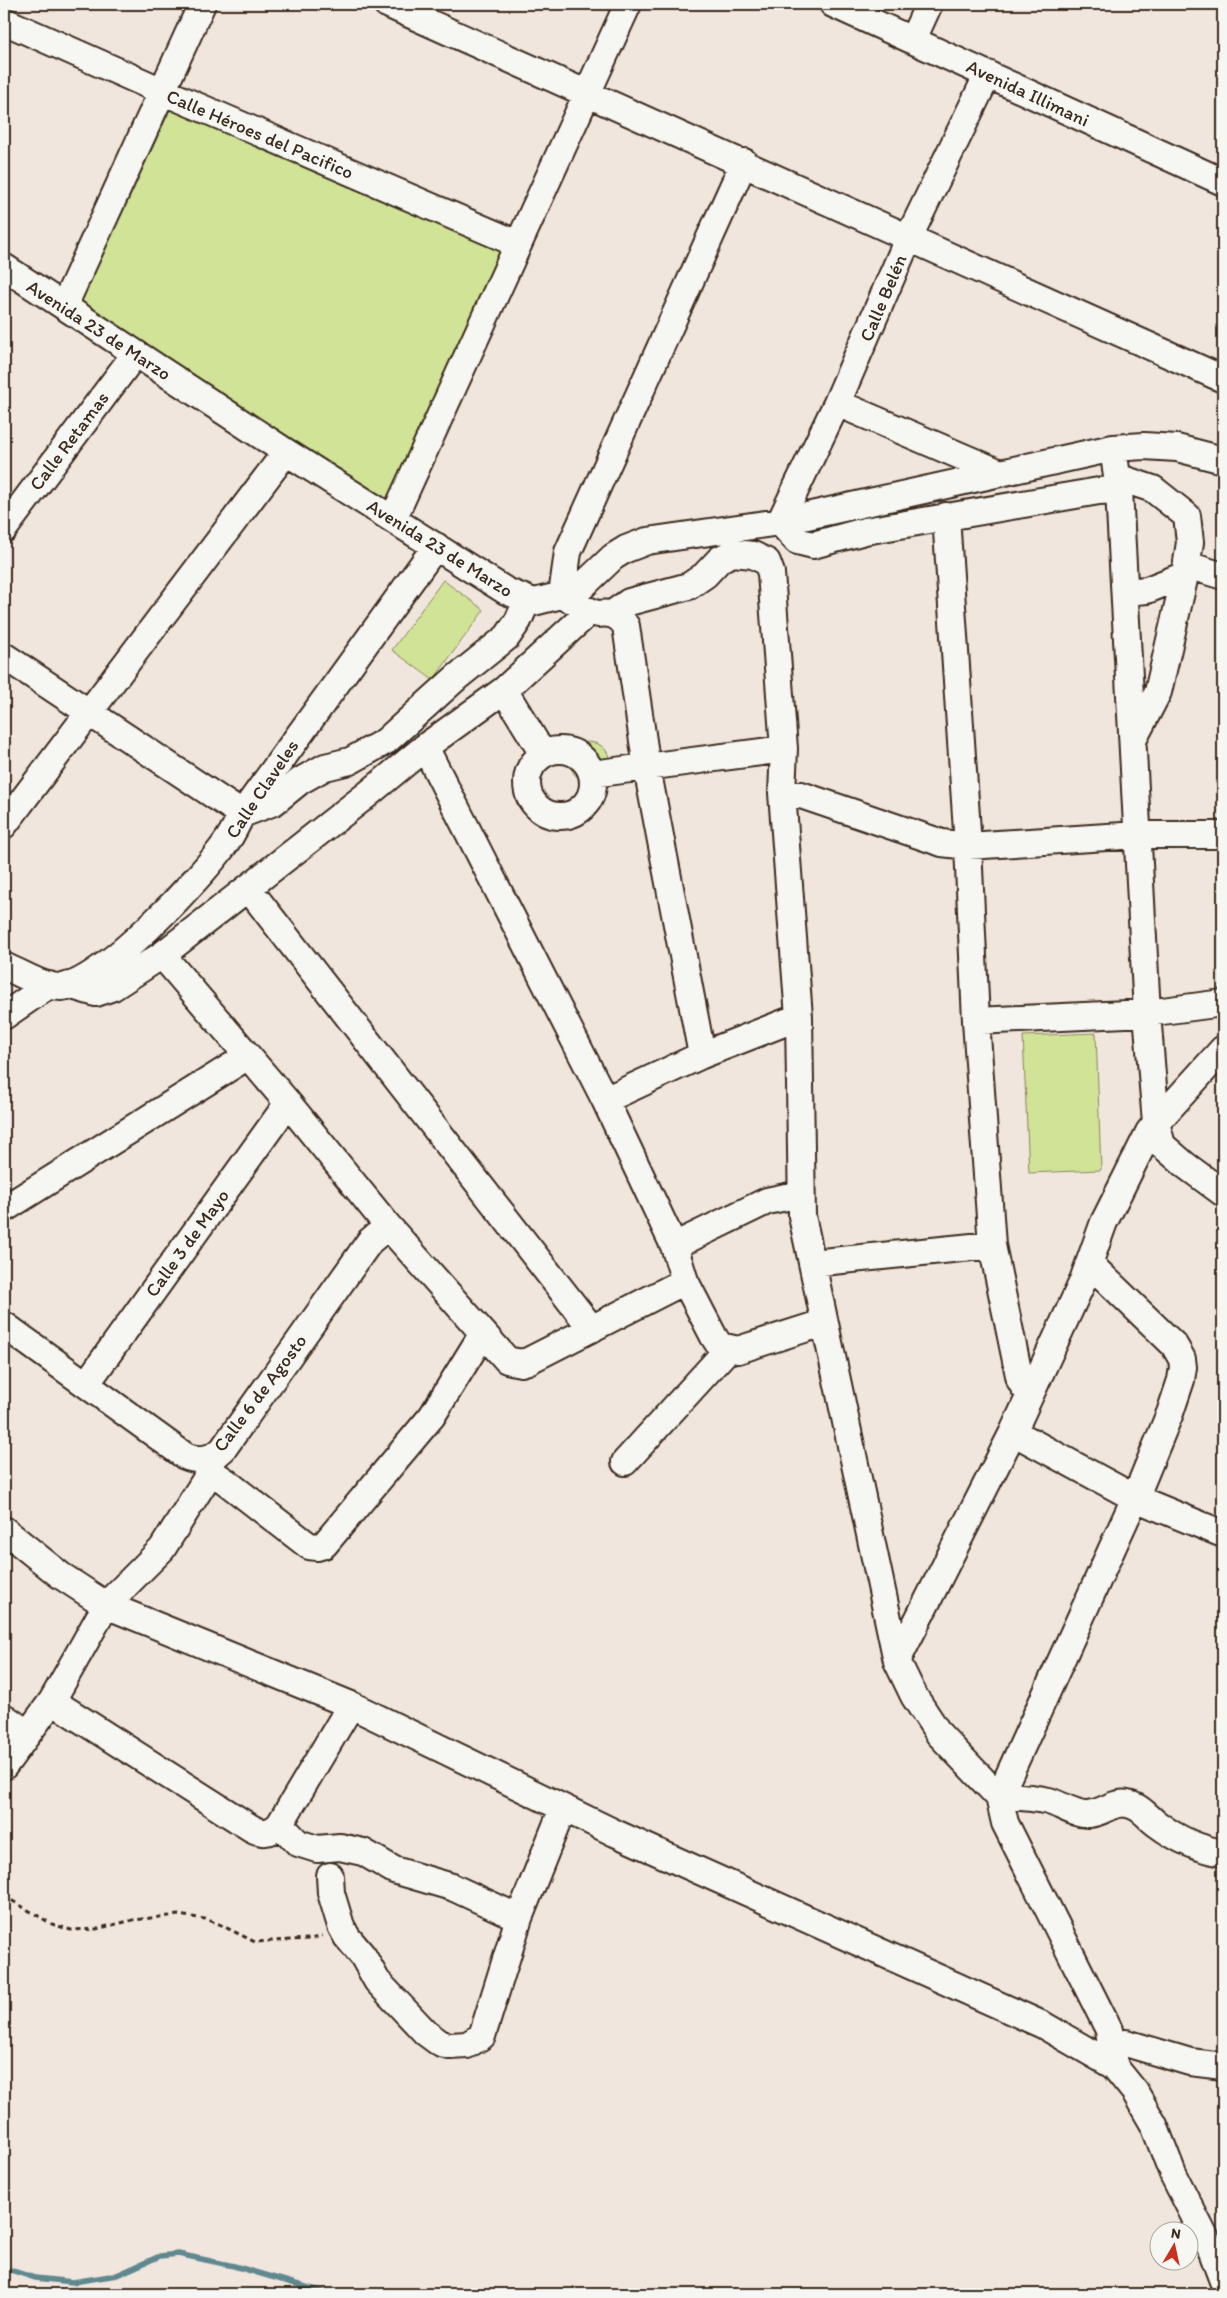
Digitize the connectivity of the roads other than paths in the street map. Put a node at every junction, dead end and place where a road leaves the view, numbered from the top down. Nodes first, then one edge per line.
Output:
1 (202, 4) edge
2 (387, 4) edge
3 (628, 4) edge
4 (833, 4) edge
5 (928, 4) edge
6 (4, 21) edge
7 (913, 39) junction
8 (988, 74) junction
9 (162, 92) junction
10 (588, 92) junction
11 (744, 162) junction
12 (1223, 182) edge
13 (908, 239) junction
14 (518, 244) junction
15 (4, 267) edge
16 (64, 306) junction
17 (135, 354) junction
18 (1223, 379) edge
19 (837, 403) junction
20 (1113, 448) junction
21 (286, 452) junction
22 (1223, 460) edge
23 (998, 472) junction
24 (1118, 483) junction
25 (946, 516) junction
26 (393, 519) junction
27 (780, 522) junction
28 (4, 529) edge
29 (436, 546) junction
30 (1186, 570) junction
31 (1223, 576) edge
32 (1125, 592) junction
33 (527, 601) junction
34 (583, 605) junction
35 (4, 656) edge
36 (504, 690) junction
37 (90, 711) junction
38 (1133, 741) junction
39 (424, 747) junction
40 (784, 749) junction
41 (543, 754) junction
42 (350, 761) junction
43 (647, 768) junction
44 (592, 774) junction
45 (782, 793) junction
46 (368, 794) junction
47 (242, 814) junction
48 (4, 825) edge
49 (1223, 834) edge
50 (1138, 835) junction
51 (968, 846) junction
52 (248, 888) junction
53 (162, 954) junction
54 (4, 966) edge
55 (59, 985) junction
56 (1223, 1003) edge
57 (1147, 1013) junction
58 (4, 1016) edge
59 (799, 1017) junction
60 (976, 1021) junction
61 (1223, 1049) edge
62 (702, 1055) junction
63 (248, 1056) junction
64 (605, 1100) junction
65 (288, 1102) junction
66 (1156, 1123) junction
67 (1223, 1193) edge
68 (800, 1194) junction
69 (4, 1209) edge
70 (388, 1226) junction
71 (992, 1245) junction
72 (674, 1246) junction
73 (812, 1263) junction
74 (1090, 1264) junction
75 (685, 1281) junction
76 (823, 1323) junction
77 (5, 1329) edge
78 (592, 1329) junction
79 (482, 1335) junction
80 (728, 1349) junction
81 (87, 1383) junction
82 (1031, 1392) junction
83 (1013, 1432) junction
84 (625, 1462) dead end
85 (206, 1466) junction
86 (1135, 1498) junction
87 (4, 1530) edge
88 (1223, 1534) edge
89 (106, 1605) junction
90 (897, 1661) junction
91 (52, 1701) junction
92 (351, 1705) junction
93 (4, 1717) edge
94 (27, 1733) junction
95 (4, 1766) edge
96 (999, 1797) junction
97 (563, 1808) junction
98 (280, 1824) junction
99 (1223, 1853) edge
100 (330, 1876) dead end
101 (519, 1918) junction
102 (1113, 2056) junction
103 (1223, 2066) edge
104 (1217, 2256) edge
105 (1223, 2281) edge

1 - 9 street
2 - 10 street
3 - 10 street
4 - 7 street, Avenida Illimani
5 - 7 street
6 - 9 street, Calle Héroes del Pacifico
7 - 8 street, Avenida Illimani
8 - 12 street, Avenida Illimani
8 - 13 street, Calle Belén
9 - 14 street, Calle Héroes del Pacifico
9 - 16 street
10 - 11 street
10 - 14 street
11 - 13 street
11 - 34 street
13 - 18 street
13 - 19 street, Calle Belén
14 - 26 street
15 - 16 street, Avenida 23 de Marzo
16 - 17 street, Avenida 23 de Marzo
17 - 21 street, Avenida 23 de Marzo
17 - 28 street, Calle Retamas
19 - 23 street
19 - 27 street, Calle Belén
20 - 22 street
20 - 23 street
20 - 24 street
21 - 26 street, Avenida 23 de Marzo
21 - 37 street
23 - 27 street
24 - 25 street
24 - 30 street
24 - 32 street
25 - 27 street
25 - 51 street
26 - 29 street, Avenida 23 de Marzo
27 - 34 street
29 - 33 street, Avenida 23 de Marzo
29 - 47 street, Calle Claveles
30 - 31 street
30 - 32 street
30 - 38 street
32 - 38 street
33 - 34 street, Avenida 23 de Marzo
33 - 42 street
34 - 36 street
34 - 40 street
34 - 43 street
35 - 37 street
36 - 39 street
36 - 41 street
37 - 47 street
37 - 48 street
38 - 50 street
39 - 46 street
39 - 64 street
40 - 43 street
40 - 45 street
41 - 44 street
41 - 44 street
42 - 46 street
42 - 47 street
43 - 44 street
43 - 62 street
45 - 51 street
45 - 59 street
46 - 52 street
47 - 55 street, Calle Claveles
49 - 50 street
50 - 51 street
50 - 57 street
51 - 60 street
52 - 53 street
52 - 78 street
53 - 55 street
53 - 63 street
54 - 55 street
55 - 58 street, Calle Claveles
56 - 57 street
57 - 60 street
57 - 66 street
59 - 62 street
59 - 68 street
60 - 71 street
61 - 66 street
62 - 64 street
63 - 65 street
63 - 69 street
64 - 72 street
65 - 70 street
65 - 81 street, Calle 3 de Mayo
66 - 67 street
66 - 74 street
68 - 72 street
68 - 73 street
70 - 79 street
70 - 85 street, Calle 6 de Agosto
71 - 73 street
71 - 82 street
72 - 75 street
73 - 76 street
74 - 82 street
74 - 86 street
75 - 78 street
75 - 80 street
76 - 80 street
76 - 90 street
77 - 81 street, Calle 6 de Agosto
78 - 79 street
79 - 85 street
80 - 84 street
81 - 85 street, Calle 6 de Agosto
82 - 83 street
83 - 86 street
83 - 90 street
85 - 89 street
86 - 88 street
86 - 96 street
87 - 89 street
89 - 91 street
89 - 92 street
90 - 96 street
91 - 94 street
91 - 98 street
92 - 97 street
92 - 98 street
93 - 94 street
94 - 95 street
96 - 99 street
96 - 102 street
97 - 101 street
97 - 102 street
98 - 101 street
100 - 101 street
102 - 103 street
102 - 104 street
104 - 105 street

